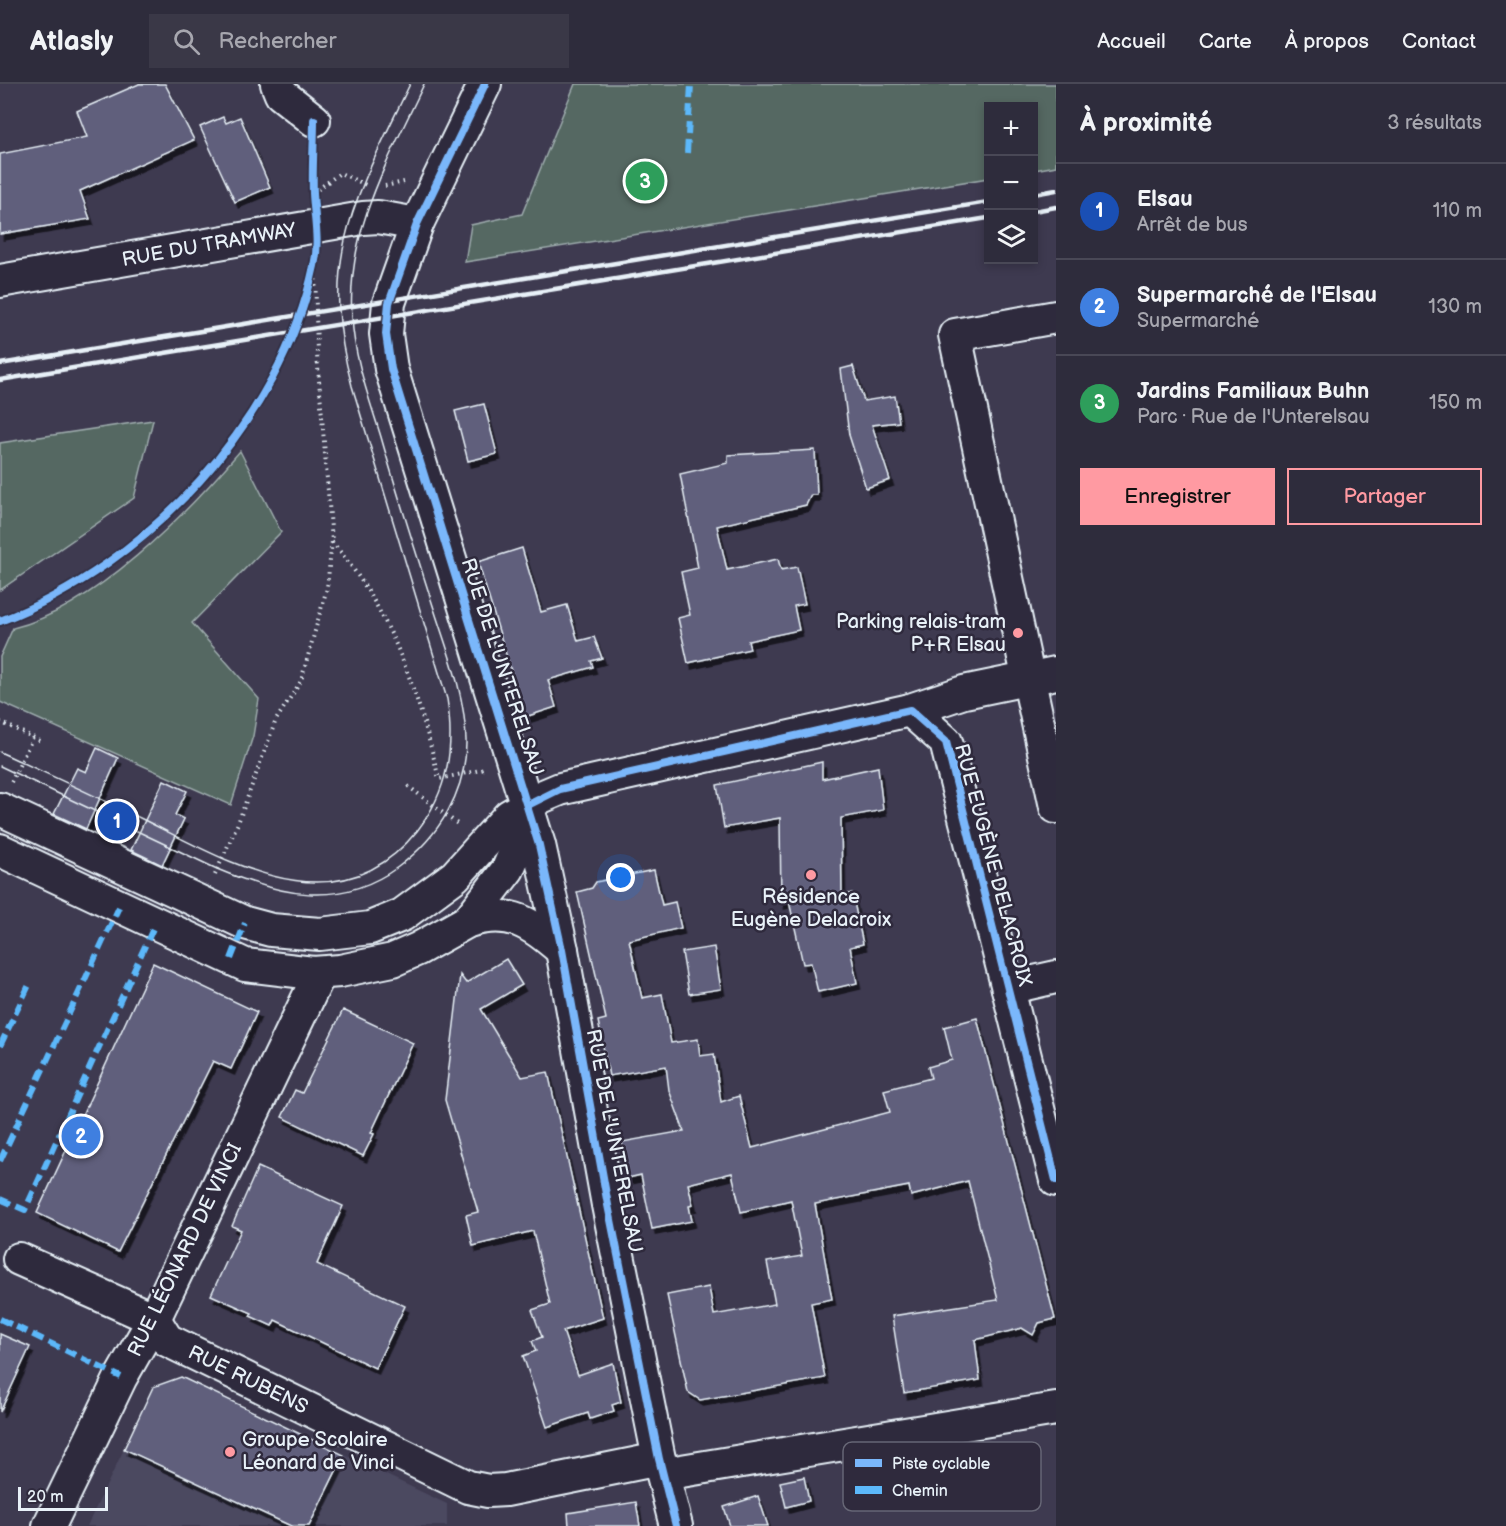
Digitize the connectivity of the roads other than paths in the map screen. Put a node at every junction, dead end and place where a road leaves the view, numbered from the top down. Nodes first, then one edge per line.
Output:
1 (276, 84) edge
2 (485, 84) edge
3 (314, 120) dead end
4 (417, 224) junction
5 (0, 281) edge
6 (1056, 317) edge
7 (1042, 676) edge
8 (910, 710) junction
9 (3, 800) edge
10 (528, 805) junction
11 (1056, 807) edge
12 (0, 850) edge
13 (468, 921) junction
14 (562, 950) junction
15 (320, 973) junction
16 (1056, 977) edge
17 (1008, 988) junction
18 (1056, 1180) edge
19 (19, 1259) dead end
20 (154, 1319) junction
21 (1056, 1409) edge
22 (661, 1466) junction
23 (49, 1526) edge
24 (676, 1526) edge

1 - 3 street
2 - 4 street, RUE DE L'UNTERELSAU
4 - 5 street, RUE DU TRAMWAY
4 - 10 street, RUE DE L'UNTERELSAU
6 - 7 street
7 - 8 street
7 - 11 street
8 - 10 street
8 - 17 street, RUE EUGÈNE DELACROIX
9 - 10 street
10 - 13 street
10 - 14 street, RUE DE L'UNTERELSAU
12 - 15 street
13 - 14 street
13 - 15 street
14 - 22 street, RUE DE L'UNTERELSAU
15 - 20 street, RUE LÉONARD DE VINCI
16 - 17 street
17 - 18 street, RUE EUGÈNE DELACROIX
19 - 20 street
20 - 22 street, RUE RUBENS
20 - 23 street, RUE LÉONARD DE VINCI
21 - 22 street, RUE RUBENS
22 - 24 street, RUE DE L'UNTERELSAU

